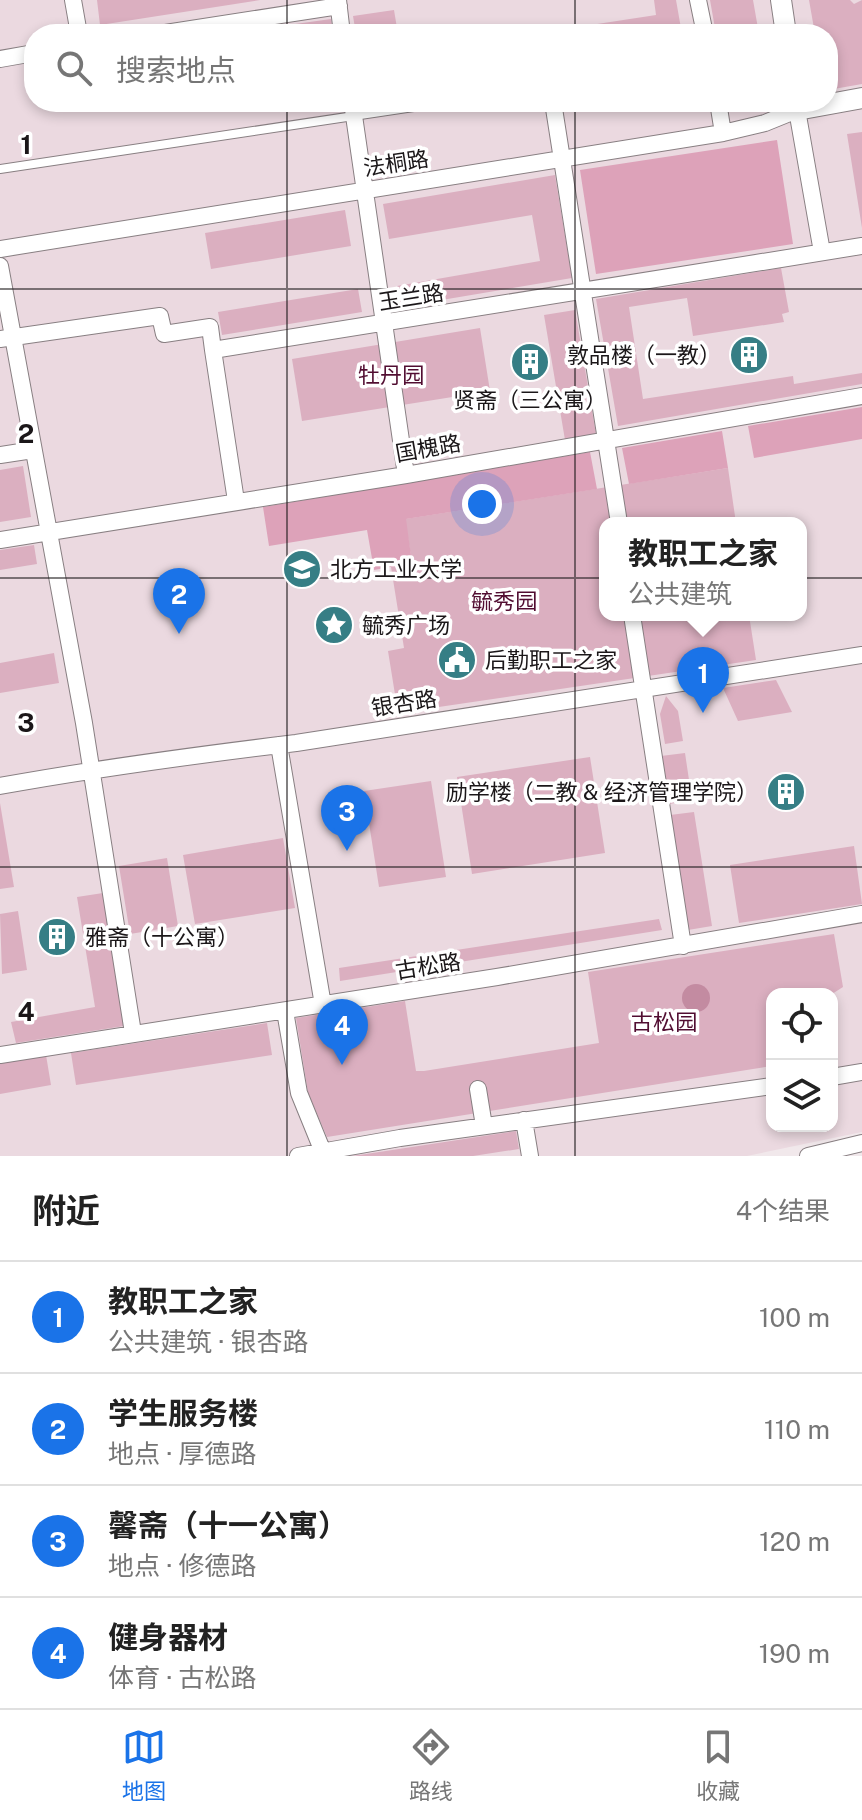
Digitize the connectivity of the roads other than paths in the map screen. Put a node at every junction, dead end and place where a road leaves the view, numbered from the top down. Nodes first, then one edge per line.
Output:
1 (73, 0) edge
2 (698, 0) edge
3 (781, 0) edge
4 (338, 3) edge
5 (77, 24) edge
6 (217, 24) edge
7 (341, 24) edge
8 (703, 24) edge
9 (785, 24) edge
10 (24, 55) edge
11 (0, 59) edge
12 (862, 98) edge
13 (838, 101) edge
14 (335, 112) edge
15 (353, 112) edge
16 (555, 112) edge
17 (720, 112) edge
18 (785, 112) edge
19 (797, 112) edge
20 (723, 133) junction
21 (562, 159) junction
22 (0, 169) edge
23 (363, 191) junction
24 (862, 246) edge
25 (0, 249) edge
26 (822, 252) junction
27 (0, 266) edge
28 (584, 292) junction
29 (383, 324) junction
30 (6, 338) edge
31 (213, 350) junction
32 (862, 396) edge
33 (606, 441) junction
34 (33, 450) junction
35 (0, 455) edge
36 (406, 475) junction
37 (236, 501) junction
38 (618, 517) edge
39 (48, 532) junction
40 (0, 540) edge
41 (633, 621) edge
42 (862, 655) edge
43 (643, 689) junction
44 (279, 745) junction
45 (92, 769) junction
46 (0, 786) edge
47 (862, 914) edge
48 (683, 946) junction
49 (323, 1005) junction
50 (285, 1011) junction
51 (133, 1033) junction
52 (0, 1054) edge
53 (862, 1072) edge
54 (838, 1076) edge
55 (766, 1087) edge
56 (478, 1089) dead end
57 (524, 1120) junction
58 (484, 1126) junction
59 (862, 1143) edge
60 (323, 1152) junction
61 (298, 1156) edge
62 (530, 1156) edge
63 (808, 1156) edge

1 - 5 street
2 - 8 street
3 - 9 street
4 - 6 street
4 - 7 street
10 - 11 street
12 - 13 street
14 - 22 lane
15 - 23 street
16 - 21 street
17 - 20 street
18 - 20 street, 法桐路
19 - 26 street
20 - 21 street, 法桐路
21 - 23 street, 法桐路
21 - 28 street
23 - 25 street, 法桐路
23 - 29 street
24 - 26 street, 玉兰路
26 - 28 street, 玉兰路
27 - 30 street
28 - 29 street, 玉兰路
28 - 33 street
29 - 31 street, 玉兰路
29 - 36 street
30 - 31 street
30 - 34 street
31 - 37 street
32 - 33 street, 国槐路
33 - 36 street, 国槐路
33 - 38 street
34 - 35 street
34 - 39 street
36 - 37 street, 国槐路
37 - 39 street, 国槐路
39 - 40 street, 国槐路
39 - 45 street
41 - 43 street
42 - 43 street, 银杏路
43 - 44 street, 银杏路
43 - 48 street
44 - 45 street, 银杏路
44 - 49 street
45 - 46 street, 银杏路
45 - 51 street
47 - 48 street, 古松路
48 - 49 street, 古松路
49 - 50 street, 古松路
50 - 51 street, 古松路
50 - 60 street
51 - 52 street, 古松路
53 - 54 street
55 - 57 street
56 - 58 street
57 - 58 street
57 - 62 street
58 - 60 street
59 - 63 street
60 - 61 street

